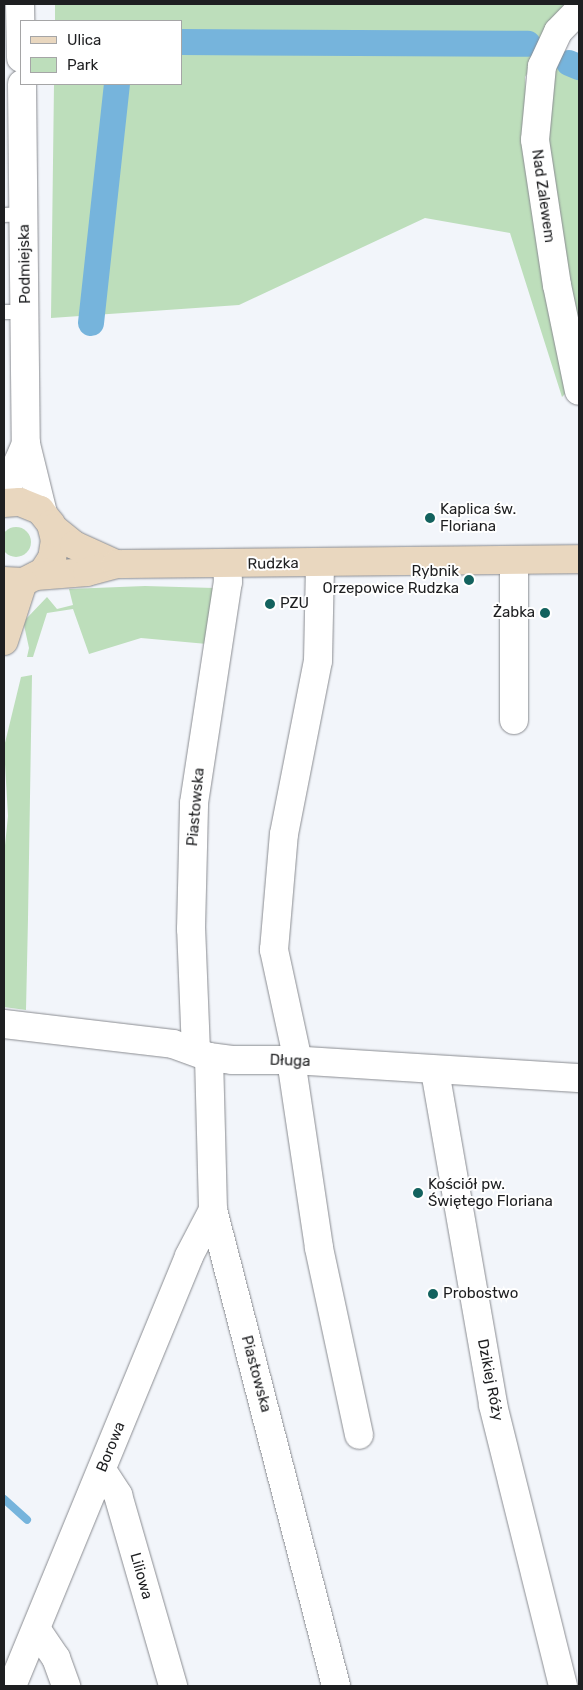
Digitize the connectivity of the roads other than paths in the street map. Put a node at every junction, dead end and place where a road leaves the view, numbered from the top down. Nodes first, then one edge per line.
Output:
1 (20, 4) edge
2 (579, 10) edge
3 (20, 20) edge
4 (22, 85) edge
5 (14, 214) edge
6 (15, 312) edge
7 (579, 391) edge
8 (26, 444) junction
9 (4, 494) edge
10 (4, 504) edge
11 (48, 520) junction
12 (579, 559) edge
13 (514, 560) junction
14 (320, 563) junction
15 (116, 564) junction
16 (227, 564) junction
17 (21, 580) edge
18 (4, 641) edge
19 (514, 720) dead end
20 (4, 1024) edge
21 (202, 1054) junction
22 (295, 1060) junction
23 (435, 1071) junction
24 (579, 1078) edge
25 (214, 1210) junction
26 (359, 1435) dead end
27 (102, 1470) junction
28 (37, 1630) junction
29 (12, 1686) edge
30 (66, 1686) edge
31 (173, 1686) edge
32 (336, 1686) edge
33 (563, 1686) edge

1 - 3 street
2 - 7 street, Nad Zalewem
4 - 5 street, Podmiejska
5 - 6 street, Podmiejska
6 - 8 street, Podmiejska
8 - 9 street, Podmiejska
8 - 11 street, Podmiejska
10 - 11 main road, Rudzka
11 - 15 main road, Rudzka
11 - 17 main road
12 - 13 main road, Rudzka
13 - 14 main road, Rudzka
13 - 19 street
14 - 16 main road, Rudzka
14 - 22 street
15 - 16 main road, Rudzka
15 - 17 main road, Rudzka
16 - 21 street, Piastowska
17 - 18 main road
20 - 21 street, Długa
21 - 22 street, Długa
21 - 25 street, Piastowska
22 - 23 street, Długa
22 - 26 street
23 - 24 street, Długa
23 - 33 street, Dzikiej Róży
25 - 27 street, Borowa
25 - 32 street, Piastowska
27 - 28 street, Borowa
27 - 31 street, Liliowa
28 - 29 street, Borowa
28 - 30 street

